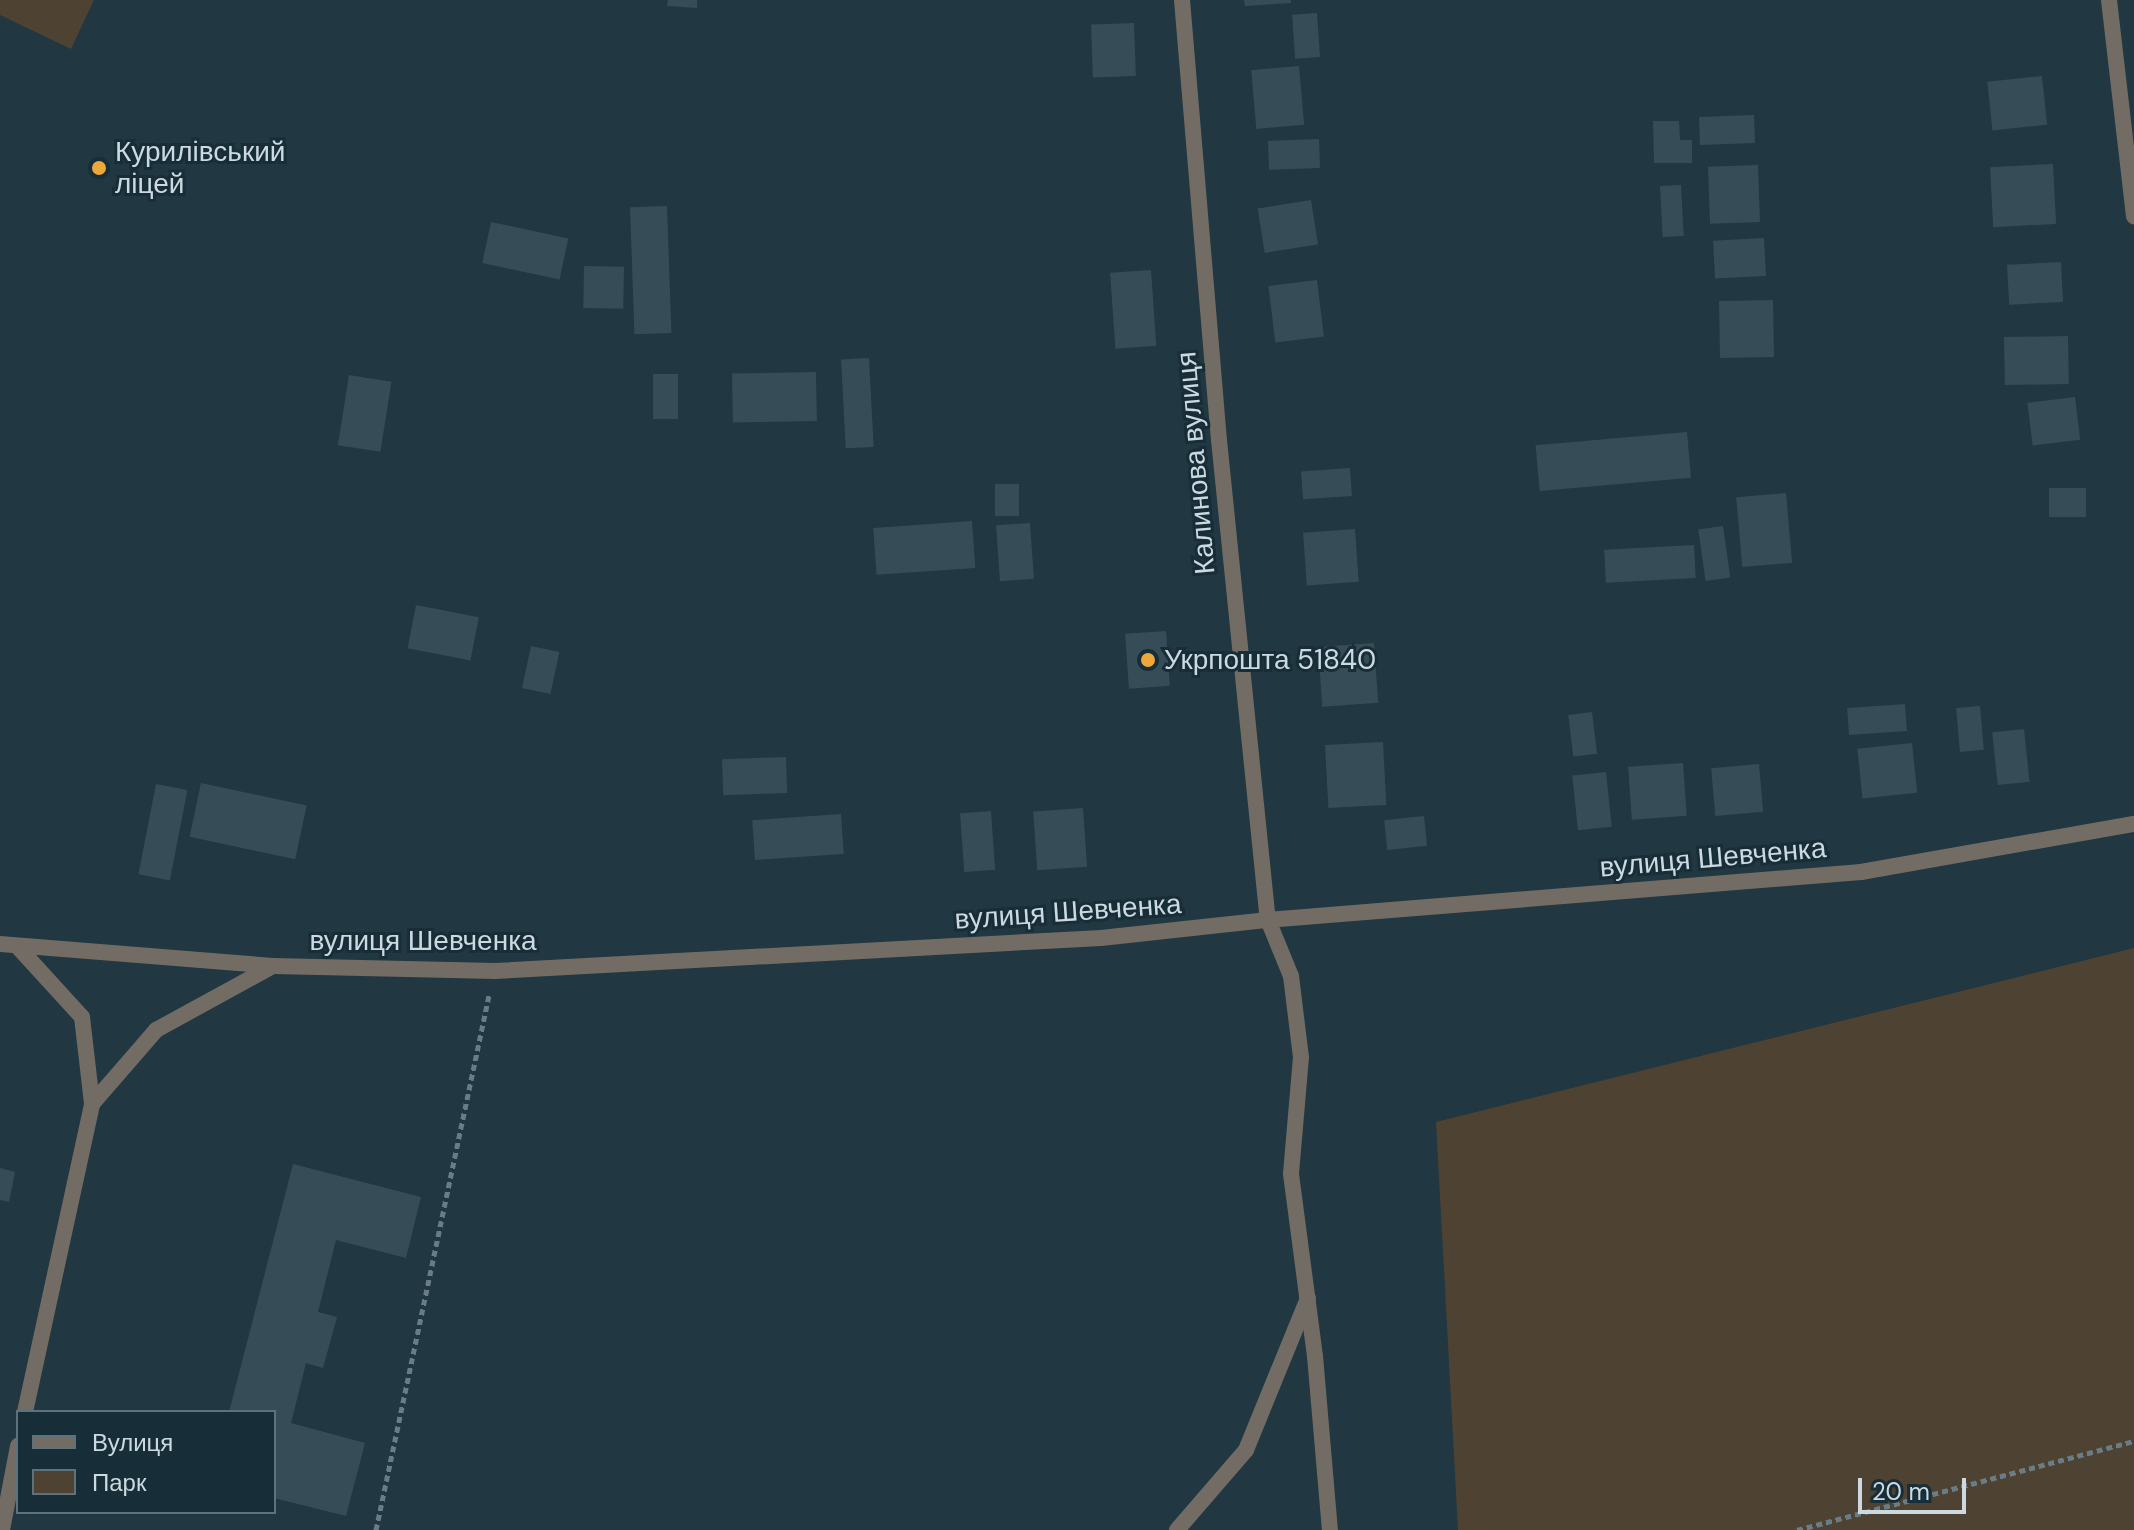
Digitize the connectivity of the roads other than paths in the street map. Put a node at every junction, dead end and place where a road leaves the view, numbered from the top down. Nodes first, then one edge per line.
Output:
1 (1182, 0) edge
2 (2109, 0) edge
3 (2134, 217) edge
4 (2134, 824) edge
5 (1268, 920) junction
6 (0, 944) edge
7 (18, 947) junction
8 (273, 966) junction
9 (92, 1104) junction
10 (1308, 1298) junction
11 (25, 1410) edge
12 (16, 1456) edge
13 (2, 1530) edge
14 (1177, 1530) edge
15 (1330, 1530) edge

1 - 5 street, Калинова вулиця
2 - 3 street
4 - 5 street, вулиця Шевченка
5 - 8 street, вулиця Шевченка
5 - 10 street, Калинова вулиця
6 - 7 street, вулиця Шевченка
7 - 8 street, вулиця Шевченка
7 - 9 street
8 - 9 street
9 - 11 street
10 - 14 street
10 - 15 street, Калинова вулиця
12 - 13 street

